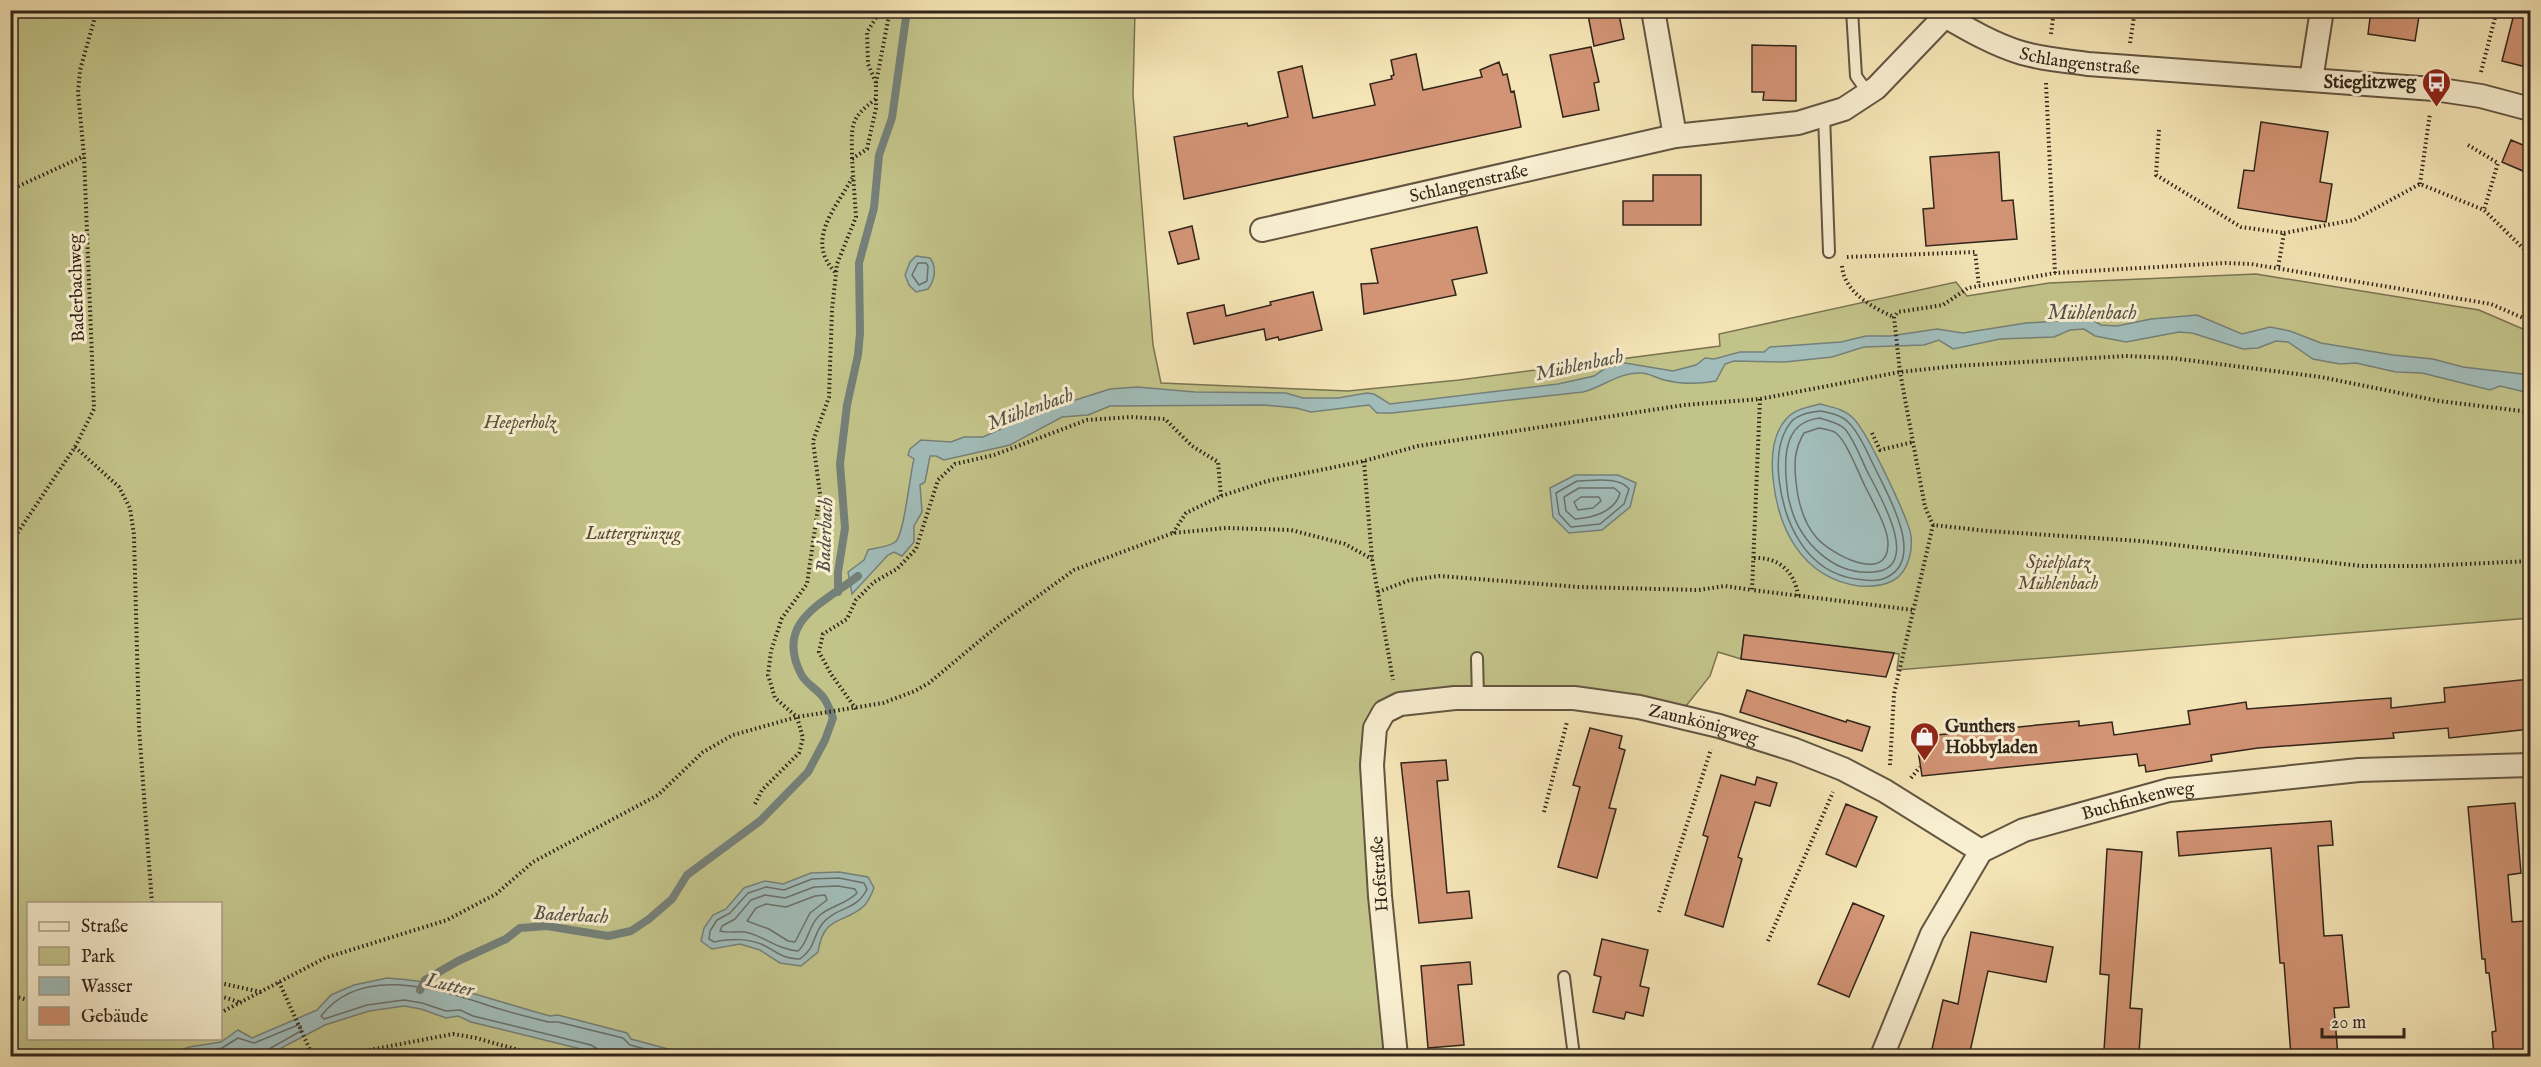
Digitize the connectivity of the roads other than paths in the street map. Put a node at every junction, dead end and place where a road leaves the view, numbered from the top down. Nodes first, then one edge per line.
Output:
1 (1653, 10) edge
2 (1852, 10) edge
3 (2322, 10) edge
4 (1942, 13) edge
5 (2311, 80) junction
6 (1868, 93) junction
7 (2530, 109) edge
8 (1824, 115) junction
9 (1675, 136) junction
10 (1262, 230) dead end
11 (1829, 252) road end
12 (1477, 658) dead end
13 (1478, 697) junction
14 (1400, 704) joint
15 (2530, 765) edge
16 (1981, 851) junction
17 (1564, 977) dead end
18 (1396, 1056) edge
19 (1574, 1056) edge
20 (1882, 1056) edge

1 - 9 street
2 - 6 lane
3 - 5 street
4 - 5 street, Schlangenstraße
4 - 6 street, Schlangenstraße
5 - 7 street, Schlangenstraße
6 - 8 street, Schlangenstraße
8 - 9 street, Schlangenstraße
8 - 11 lane
9 - 10 street, Schlangenstraße
12 - 13 lane
13 - 14 street, Zaunkönigweg
13 - 16 street, Zaunkönigweg
14 - 18 street, Hofstraße
15 - 16 street, Buchfinkenweg
16 - 20 street
17 - 19 lane

